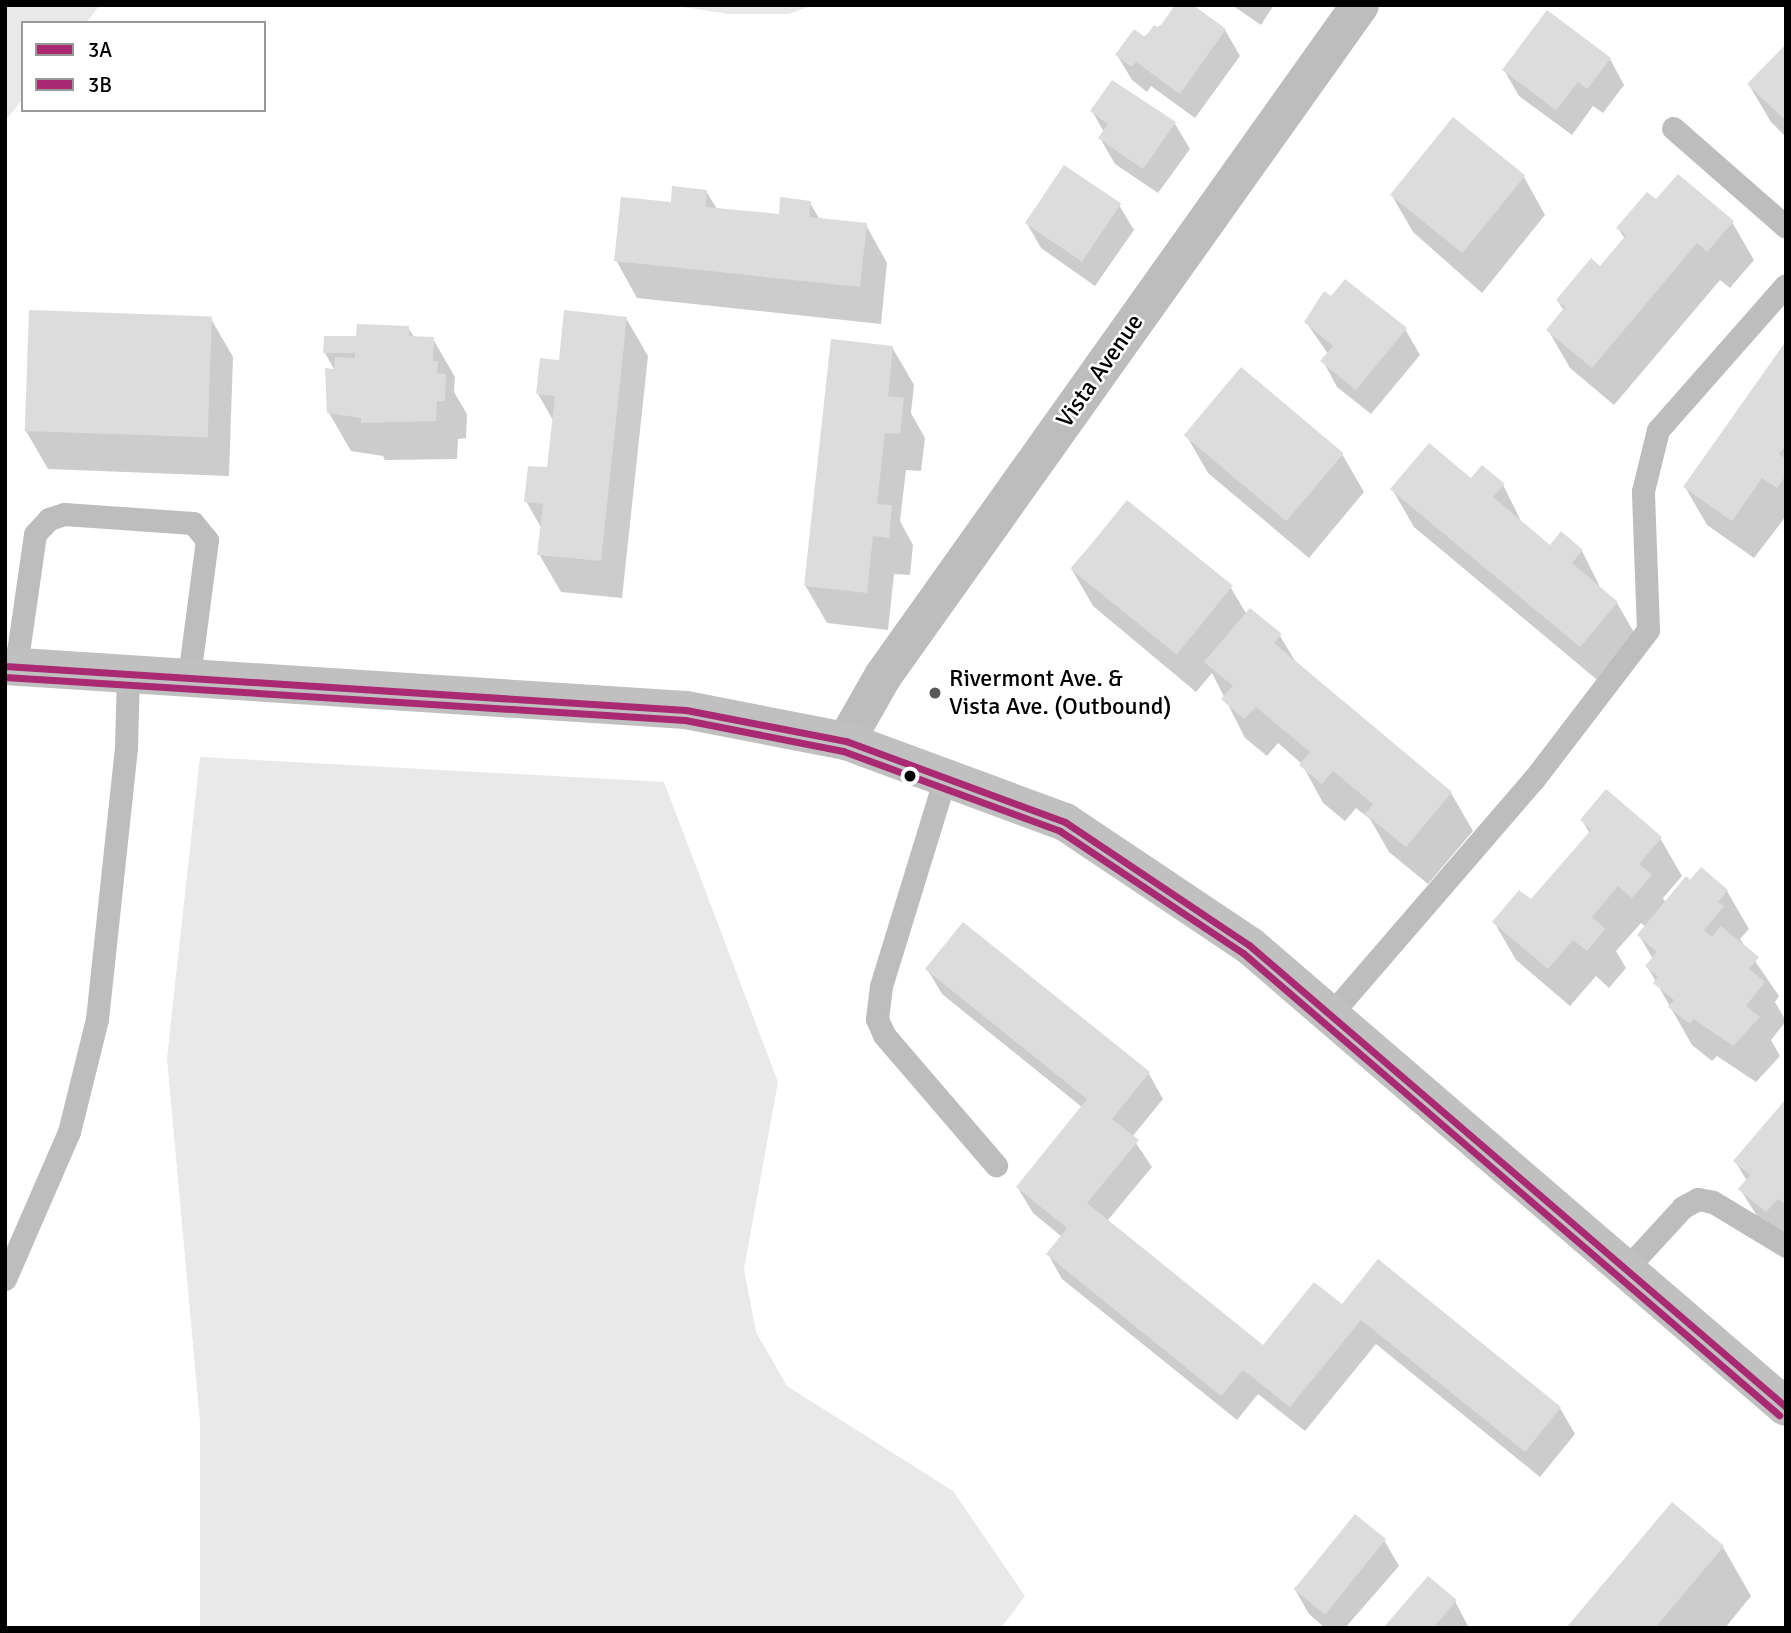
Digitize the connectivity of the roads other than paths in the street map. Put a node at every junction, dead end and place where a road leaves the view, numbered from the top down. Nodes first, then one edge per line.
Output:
1 (1360, 5) edge
2 (1673, 128) dead end
3 (1786, 227) edge
4 (1786, 285) edge
5 (10, 666) edge
6 (128, 672) junction
7 (189, 676) junction
8 (846, 741) junction
9 (945, 778) junction
10 (1331, 1014) junction
11 (996, 1165) dead end
12 (1786, 1246) edge
13 (1626, 1269) junction
14 (5, 1279) edge
15 (1786, 1407) edge

1 - 8 street, Vista Avenue
2 - 3 lane
4 - 10 lane
5 - 6 main road
5 - 7 lane
6 - 7 main road
6 - 14 lane
7 - 8 main road
8 - 9 main road
9 - 10 main road
9 - 11 lane
10 - 13 main road
12 - 13 lane
13 - 15 main road

